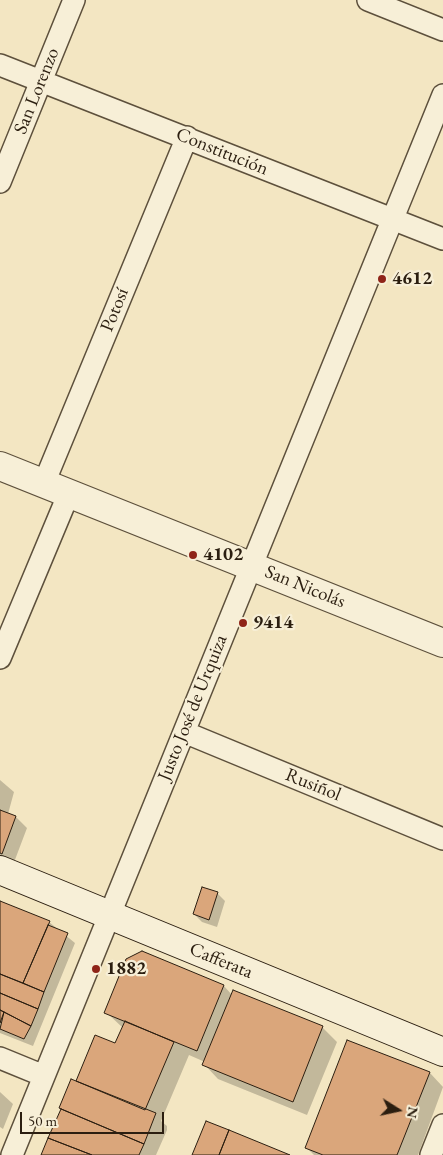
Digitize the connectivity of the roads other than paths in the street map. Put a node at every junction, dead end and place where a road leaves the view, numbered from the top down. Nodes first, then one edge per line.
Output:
1 (74, 0) edge
2 (368, 0) edge
3 (443, 30) edge
4 (0, 65) edge
5 (41, 81) junction
6 (443, 95) edge
7 (187, 138) junction
8 (0, 182) edge
9 (392, 219) junction
10 (443, 239) edge
11 (0, 466) edge
12 (44, 483) junction
13 (68, 492) junction
14 (252, 566) junction
15 (443, 643) edge
16 (0, 658) edge
17 (184, 732) junction
18 (443, 839) edge
19 (0, 870) edge
20 (110, 915) junction
21 (443, 1052) edge
22 (0, 1058) edge
23 (44, 1076) junction
24 (443, 1125) edge
25 (12, 1155) edge
26 (431, 1155) edge

1 - 5 street, San Lorenzo
2 - 3 street
4 - 5 street, Constitución
5 - 7 street, Constitución
5 - 8 street, San Lorenzo
6 - 9 street, Justo José de Urquiza
7 - 9 street, Constitución
7 - 12 street, Potosí
9 - 10 street, Constitución
9 - 14 street, Justo José de Urquiza
11 - 12 street, San Nicolás
12 - 13 street, San Nicolás
13 - 14 street, San Nicolás
13 - 16 street
14 - 15 street, San Nicolás
14 - 17 street, Justo José de Urquiza
17 - 18 street, Rusiñol
17 - 20 street, Justo José de Urquiza
19 - 20 street, Cafferata
20 - 21 street, Cafferata
20 - 23 street, Justo José de Urquiza
22 - 23 street
23 - 25 street, Justo José de Urquiza
24 - 26 street

